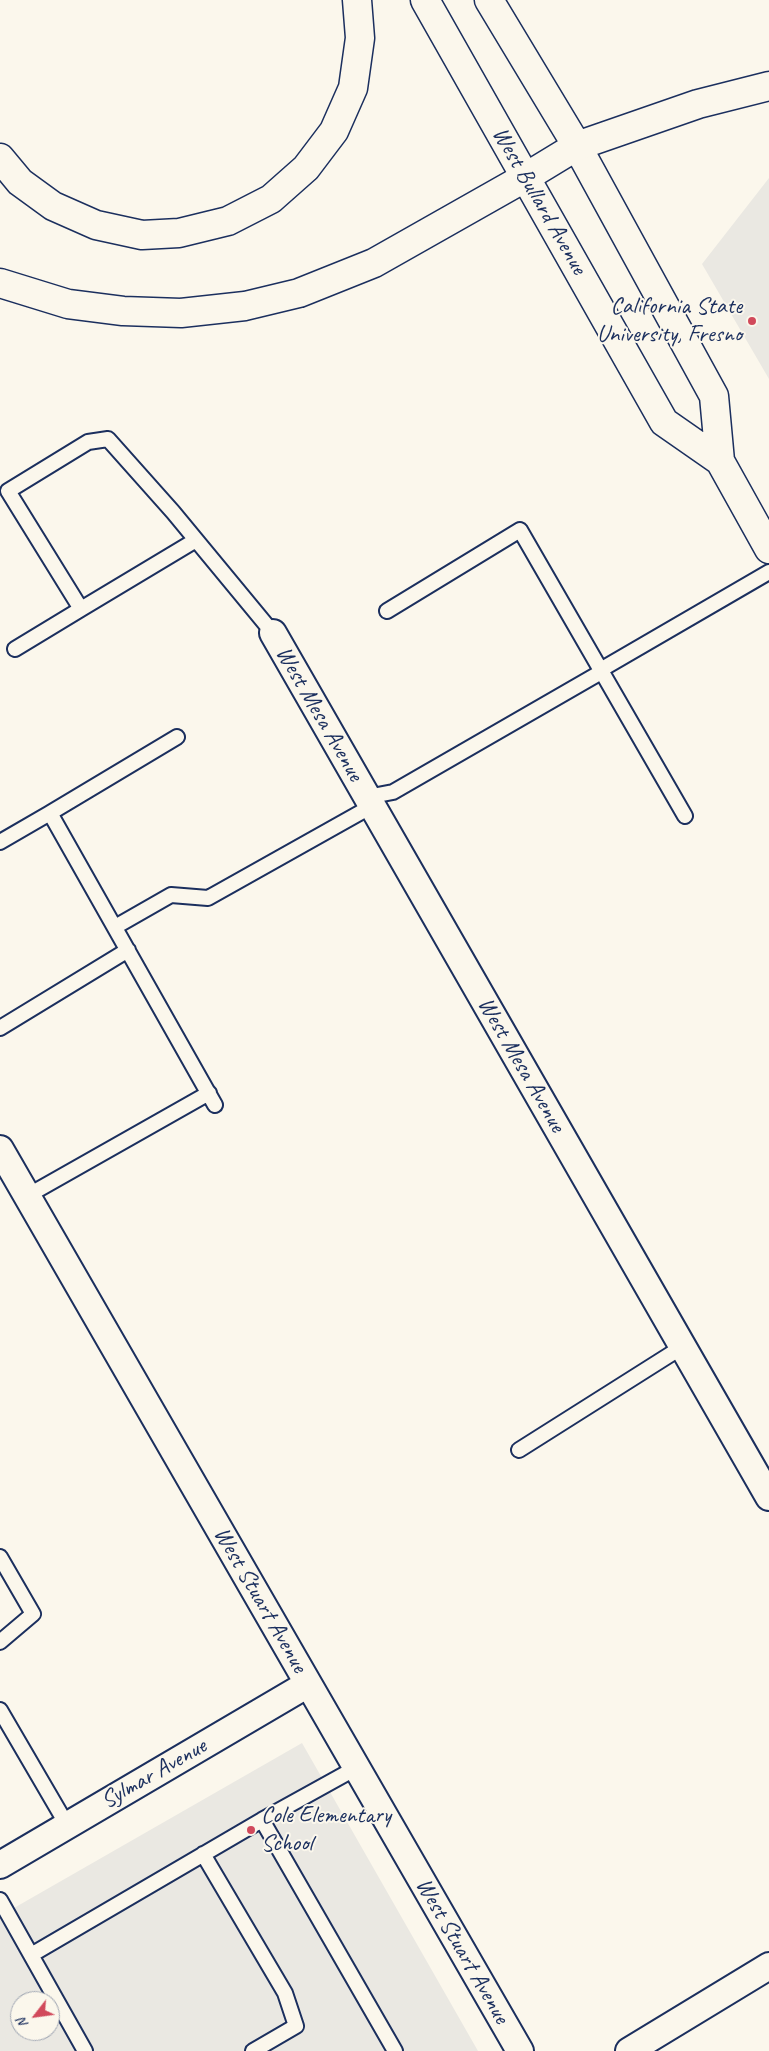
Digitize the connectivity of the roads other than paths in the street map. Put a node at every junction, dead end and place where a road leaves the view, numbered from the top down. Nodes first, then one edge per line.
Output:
1 (357, 0) edge
2 (425, 0) edge
3 (489, 0) edge
4 (769, 86) edge
5 (577, 146) junction
6 (0, 158) edge
7 (526, 177) junction
8 (0, 283) edge
9 (720, 461) junction
10 (4, 493) edge
11 (196, 540) junction
12 (769, 550) edge
13 (769, 572) edge
14 (81, 609) junction
15 (387, 611) dead end
16 (273, 633) joint
17 (15, 649) dead end
18 (602, 670) junction
19 (177, 737) dead end
20 (370, 802) junction
21 (50, 813) junction
22 (685, 816) dead end
23 (0, 842) edge
24 (114, 927) junction
25 (128, 950) junction
26 (0, 1028) edge
27 (0, 1148) edge
28 (27, 1196) junction
29 (682, 1347) junction
30 (518, 1450) dead end
31 (769, 1498) edge
32 (0, 1557) edge
33 (0, 1642) edge
34 (308, 1684) junction
35 (0, 1710) edge
36 (356, 1768) junction
37 (262, 1820) junction
38 (67, 1825) junction
39 (204, 1854) junction
40 (0, 1864) edge
41 (0, 1900) edge
42 (31, 1955) junction
43 (769, 1966) edge
44 (86, 2051) edge
45 (253, 2051) edge
46 (394, 2051) edge
47 (520, 2051) edge
48 (629, 2051) edge

1 - 6 main road
2 - 7 main road, West Bullard Avenue
3 - 5 main road, West Bullard Avenue
4 - 5 main road
5 - 7 main road
5 - 9 main road, West Bullard Avenue
7 - 8 main road
7 - 9 main road, West Bullard Avenue
9 - 12 main road, West Bullard Avenue
10 - 11 lane
10 - 14 lane
11 - 14 lane
11 - 16 lane
13 - 18 lane
14 - 17 lane
15 - 18 lane
16 - 20 street, West Mesa Avenue
18 - 20 lane
18 - 22 lane
19 - 21 lane
20 - 24 lane
20 - 29 street, West Mesa Avenue
21 - 23 lane
21 - 24 lane
24 - 25 lane
25 - 26 lane
25 - 28 lane
27 - 28 street, West Stuart Avenue
28 - 34 street, West Stuart Avenue
29 - 30 lane
29 - 31 street, West Mesa Avenue
32 - 33 lane
34 - 36 street, West Stuart Avenue
34 - 38 street, Sylmar Avenue
35 - 38 lane
36 - 37 lane
36 - 47 street, West Stuart Avenue
37 - 39 lane
37 - 46 lane
38 - 40 street, Sylmar Avenue
39 - 42 lane
39 - 45 lane
41 - 42 lane
42 - 44 lane
43 - 48 street

